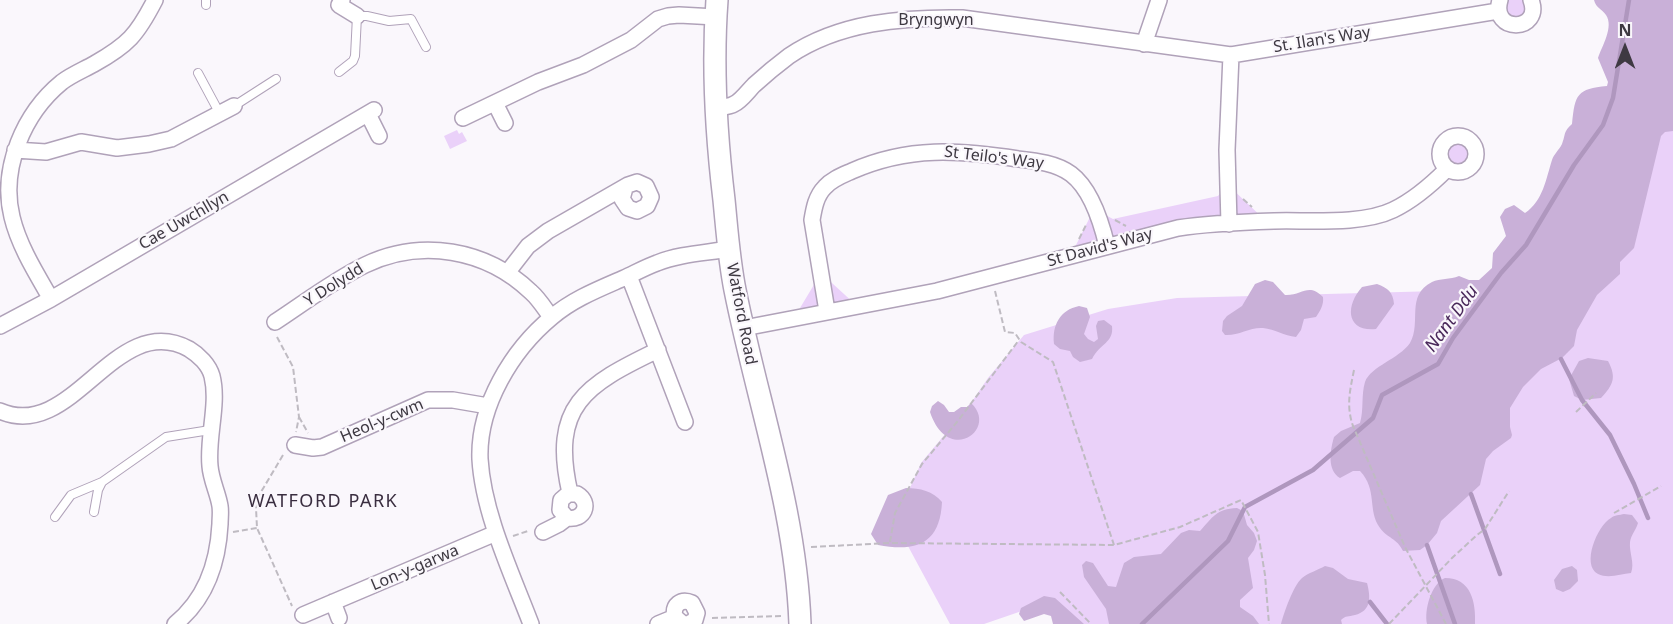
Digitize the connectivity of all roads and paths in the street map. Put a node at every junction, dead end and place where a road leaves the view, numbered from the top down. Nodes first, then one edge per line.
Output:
1 (155, 0) edge
2 (1158, 0) edge
3 (1531, 0) edge
4 (340, 2) edge
5 (1499, 5) edge
6 (716, 9) edge
7 (357, 16) junction
8 (1144, 44) junction
9 (426, 46) dead end
10 (1231, 55) junction
11 (339, 72) dead end
12 (198, 73) dead end
13 (276, 79) dead end
14 (495, 103) junction
15 (716, 108) junction
16 (227, 110) junction
17 (463, 118) dead end
18 (505, 123) dead end
19 (380, 136) dead end
20 (15, 150) junction
21 (1447, 169) dead end
22 (625, 188) dead end
23 (6, 219) edge
24 (1229, 224) junction
25 (1107, 246) junction
26 (729, 249) junction
27 (507, 273) junction
28 (629, 276) junction
29 (992, 277) junction
30 (51, 299) junction
31 (827, 311) junction
32 (551, 317) junction
33 (275, 322) joint
34 (0, 326) edge
35 (744, 328) junction
36 (1019, 340) junction
37 (658, 350) junction
38 (1354, 370) dead end
39 (1596, 393) dead end
40 (488, 406) junction
41 (0, 411) edge
42 (1576, 412) dead end
43 (685, 422) dead end
44 (210, 430) junction
45 (292, 444) junction
46 (102, 482) junction
47 (1661, 486) dead end
48 (1509, 491) dead end
49 (94, 512) dead end
50 (1614, 513) dead end
51 (55, 517) dead end
52 (257, 528) junction
53 (543, 532) joint
54 (219, 534) junction
55 (498, 537) junction
56 (890, 543) junction
57 (1114, 545) junction
58 (792, 548) junction
59 (1425, 586) junction
60 (1060, 592) dead end
61 (333, 602) junction
62 (298, 611) joint
63 (339, 618) dead end
64 (800, 620) edge
65 (686, 621) edge
66 (175, 624) edge
67 (531, 624) edge
68 (658, 624) edge
69 (1091, 624) edge
70 (1269, 624) edge
71 (1389, 624) edge
72 (1446, 624) edge

1 - 20 street
2 - 8 street
3 - 5 street, St. Ilan's Way
4 - 7 street
5 - 10 street, St. Ilan's Way
6 - 14 street
6 - 15 street, Watford Road
7 - 9 lane
7 - 11 lane
8 - 10 street, St. Ilan's Way
8 - 15 street, Bryngwyn
10 - 24 street
12 - 16 lane
13 - 16 lane
14 - 17 street
14 - 18 street
15 - 26 street, Watford Road
16 - 20 street
19 - 30 street, Cae Uwchllyn
20 - 23 street
21 - 24 street, St David's Way
22 - 27 street
23 - 30 street
24 - 25 street, St David's Way
25 - 29 street, St David's Way
25 - 31 street, St Teilo's Way
26 - 28 street
26 - 35 street, Watford Road
27 - 32 street, Y Dolydd
27 - 33 street, Y Dolydd
28 - 32 street
28 - 37 street
29 - 31 street, St David's Way
29 - 36 path
30 - 34 street, Cae Uwchllyn
31 - 35 street, St David's Way
32 - 40 street
33 - 45 path
35 - 58 street, Watford Road
36 - 56 path
36 - 57 path
37 - 43 street
37 - 53 street
38 - 59 path
39 - 42 path
40 - 45 street, Heol-y-cwm
40 - 55 street
41 - 44 street
44 - 46 lane
44 - 54 street
45 - 52 path
46 - 49 lane
46 - 51 lane
47 - 50 path
48 - 59 path
52 - 54 path
52 - 62 path
53 - 55 path
54 - 66 street
55 - 61 street, Lon-y-garwa
55 - 67 street
56 - 57 path
56 - 58 path
57 - 70 path
58 - 64 street, Watford Road
59 - 71 path
59 - 72 path
60 - 69 path
61 - 62 street, Lon-y-garwa
61 - 63 street
64 - 65 path
65 - 68 street

